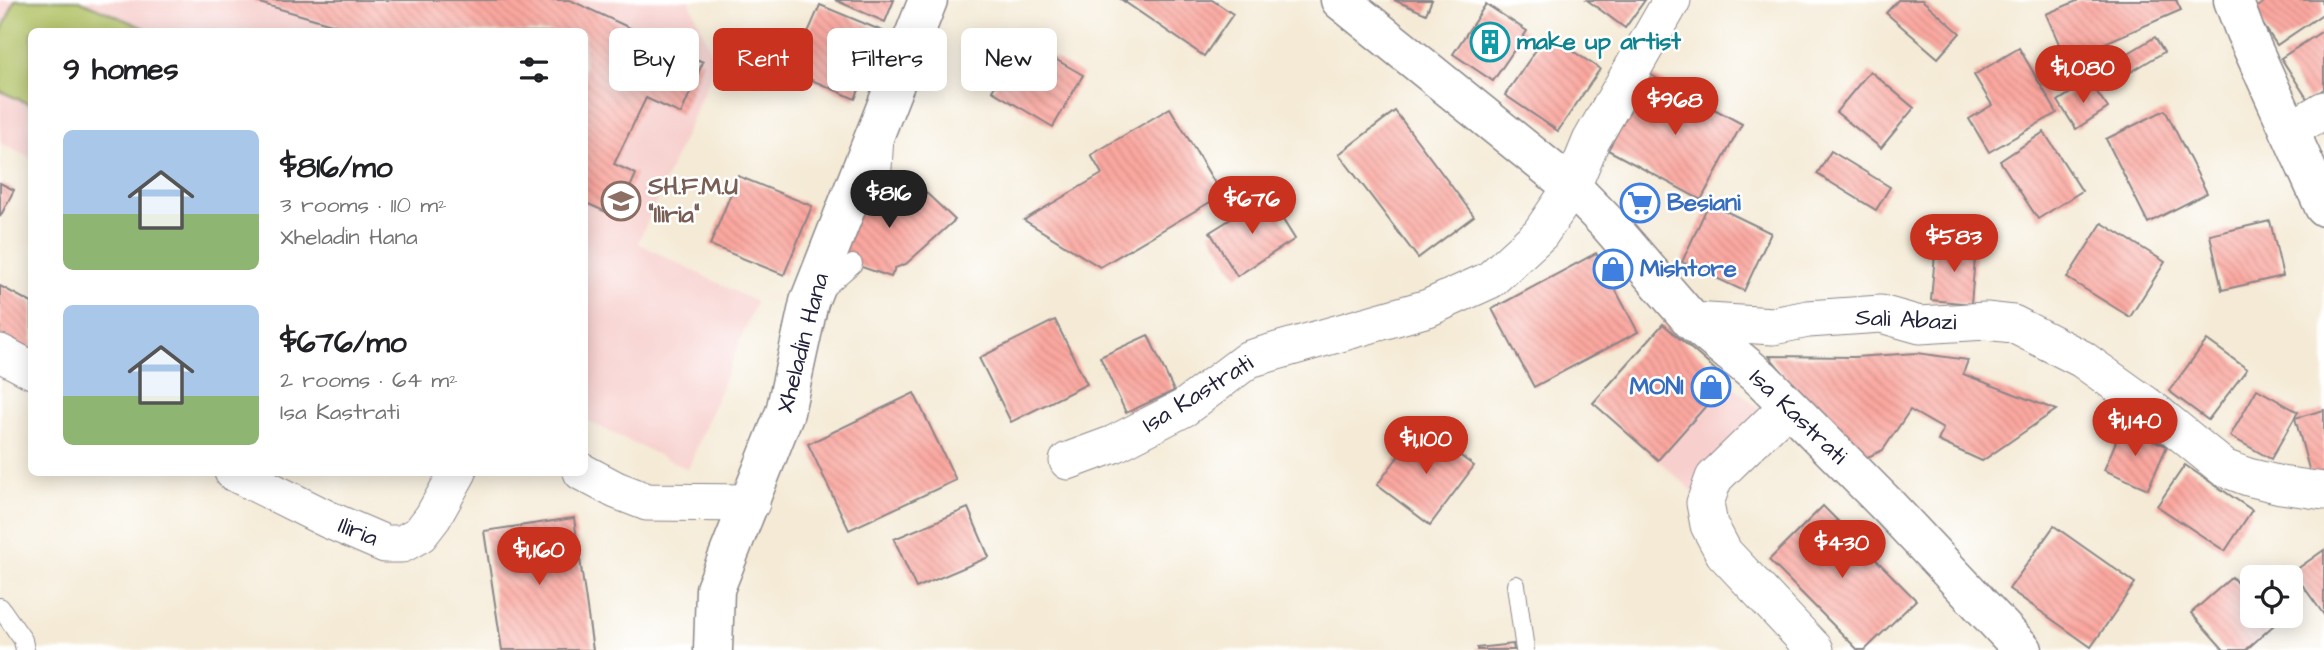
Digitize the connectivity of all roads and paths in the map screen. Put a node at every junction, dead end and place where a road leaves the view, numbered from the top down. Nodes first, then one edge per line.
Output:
1 (928, 0) edge
2 (1340, 0) edge
3 (1672, 0) edge
4 (2233, 0) edge
5 (888, 100) junction
6 (2324, 110) edge
7 (2289, 131) junction
8 (1572, 187) junction
9 (881, 193) dead end
10 (2324, 207) edge
11 (853, 264) dead end
12 (809, 302) junction
13 (1692, 321) junction
14 (0, 352) edge
15 (28, 368) edge
16 (1788, 405) junction
17 (1068, 461) dead end
18 (588, 475) edge
19 (241, 476) edge
20 (456, 476) edge
21 (2324, 491) edge
22 (751, 503) junction
23 (1516, 585) dead end
24 (0, 607) edge
25 (25, 650) edge
26 (713, 650) edge
27 (1525, 650) edge
28 (1815, 650) edge
29 (2023, 650) edge

1 - 5 street, Xheladin Hana
2 - 8 street, Isa Kastrati
3 - 8 street
4 - 7 street
5 - 9 lane
5 - 12 street, Xheladin Hana
6 - 7 street
7 - 10 street
8 - 13 street, Isa Kastrati
8 - 17 street, Isa Kastrati
11 - 12 lane
12 - 22 street, Xheladin Hana
13 - 16 street, Isa Kastrati
13 - 21 street, Sali Abazi
14 - 15 street
16 - 28 street
16 - 29 street, Isa Kastrati
18 - 22 street
19 - 20 street, Iliria
22 - 26 street, Xheladin Hana
23 - 27 lane
24 - 25 lane

